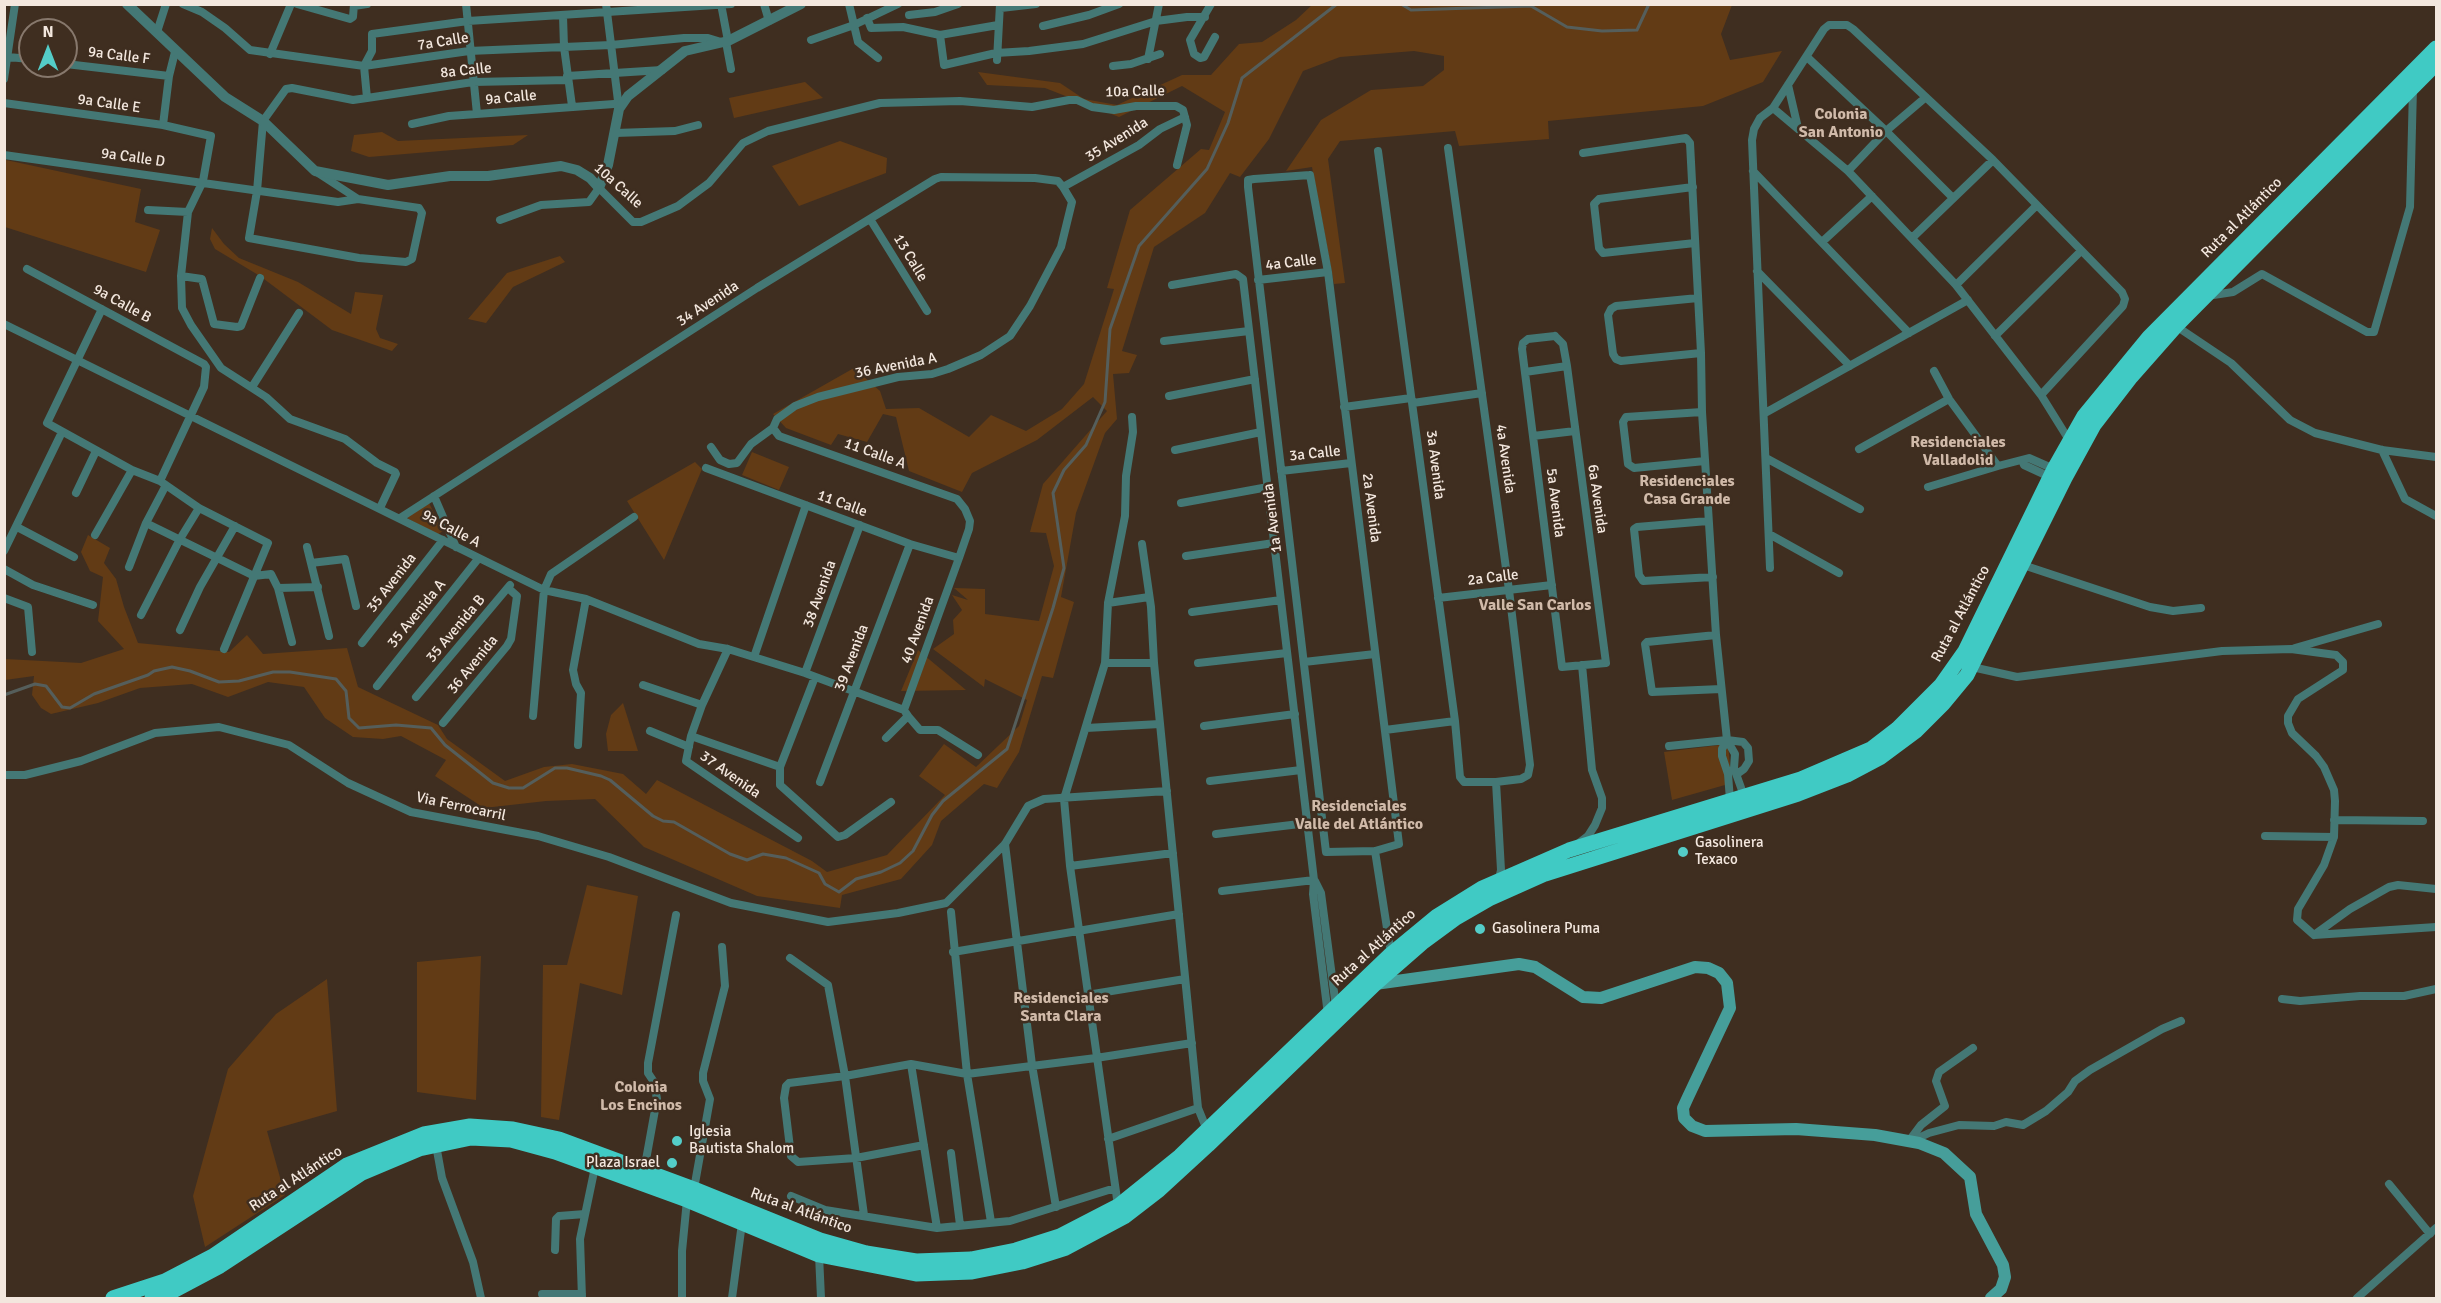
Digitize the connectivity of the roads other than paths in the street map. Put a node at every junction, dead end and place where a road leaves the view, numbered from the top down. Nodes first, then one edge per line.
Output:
1 (15, 4) edge
2 (127, 4) edge
3 (166, 4) edge
4 (183, 4) edge
5 (291, 4) edge
6 (297, 4) edge
7 (367, 4) edge
8 (466, 4) edge
9 (731, 4) edge
10 (764, 4) edge
11 (801, 4) edge
12 (849, 4) edge
13 (898, 4) edge
14 (958, 4) edge
15 (1036, 4) edge
16 (1119, 4) edge
17 (1159, 4) edge
18 (1211, 4) edge
19 (354, 5) edge
20 (721, 5) edge
21 (1001, 6) edge
22 (606, 9) edge
23 (909, 15) dead end
24 (563, 16) junction
25 (1205, 17) junction
26 (867, 18) junction
27 (468, 21) junction
28 (769, 21) junction
29 (1156, 21) junction
30 (854, 25) junction
31 (998, 26) junction
32 (1043, 26) dead end
33 (157, 32) junction
34 (940, 35) junction
35 (1215, 37) dead end
36 (811, 40) dead end
37 (725, 42) junction
38 (611, 45) junction
39 (564, 47) junction
40 (2436, 48) edge
41 (469, 51) junction
42 (175, 52) junction
43 (270, 54) junction
44 (1160, 54) dead end
45 (8, 57) junction
46 (996, 57) junction
47 (1807, 57) junction
48 (18, 58) edge
49 (878, 58) dead end
50 (1148, 59) junction
51 (2436, 64) edge
52 (78, 65) edge
53 (364, 66) junction
54 (1113, 66) dead end
55 (731, 69) dead end
56 (662, 70) junction
57 (616, 73) junction
58 (170, 76) junction
59 (568, 78) junction
60 (4, 79) edge
61 (473, 82) junction
62 (1788, 85) junction
63 (2413, 87) junction
64 (1926, 97) junction
65 (363, 99) junction
66 (4, 103) edge
67 (572, 106) junction
68 (617, 107) junction
69 (1773, 108) junction
70 (477, 114) junction
71 (1185, 117) junction
72 (263, 121) junction
73 (411, 124) dead end
74 (163, 125) junction
75 (698, 125) dead end
76 (1798, 129) junction
77 (1886, 131) junction
78 (615, 133) junction
79 (1448, 148) dead end
80 (1378, 152) dead end
81 (1583, 153) dead end
82 (4, 155) edge
83 (1993, 160) junction
84 (1176, 165) dead end
85 (315, 171) junction
86 (1753, 171) junction
87 (1848, 171) junction
88 (1311, 176) joint
89 (203, 181) junction
90 (1064, 187) junction
91 (1693, 187) junction
92 (599, 188) junction
93 (257, 191) junction
94 (1872, 196) junction
95 (1953, 198) junction
96 (358, 199) junction
97 (2037, 205) junction
98 (148, 210) dead end
99 (188, 212) junction
100 (870, 219) junction
101 (501, 220) dead end
102 (1912, 238) junction
103 (1822, 242) junction
104 (1695, 243) junction
105 (2081, 251) junction
106 (27, 269) dead end
107 (1328, 272) junction
108 (1757, 272) junction
109 (181, 276) junction
110 (260, 278) dead end
111 (1258, 280) junction
112 (1172, 285) dead end
113 (1956, 285) junction
114 (2206, 296) junction
115 (1698, 298) junction
116 (1968, 300) junction
117 (102, 309) junction
118 (927, 311) dead end
119 (299, 313) dead end
120 (4, 324) edge
121 (2176, 326) junction
122 (1249, 331) junction
123 (1909, 333) junction
124 (1995, 336) junction
125 (1164, 341) dead end
126 (1523, 343) joint
127 (1701, 353) junction
128 (77, 359) junction
129 (1567, 366) junction
130 (1850, 366) junction
131 (1934, 371) dead end
132 (1525, 372) junction
133 (1255, 379) junction
134 (252, 387) junction
135 (1482, 393) junction
136 (2041, 395) junction
137 (1169, 396) dead end
138 (1949, 399) junction
139 (1412, 400) junction
140 (1344, 407) junction
141 (1702, 412) junction
142 (1765, 413) junction
143 (191, 415) junction
144 (1132, 417) dead end
145 (773, 428) junction
146 (1575, 431) junction
147 (62, 432) junction
148 (1261, 432) junction
149 (1533, 436) junction
150 (2069, 440) junction
151 (711, 447) dead end
152 (1859, 448) dead end
153 (1175, 450) dead end
154 (2382, 450) junction
155 (96, 452) junction
156 (2436, 457) edge
157 (1766, 458) junction
158 (1705, 461) junction
159 (1352, 463) junction
160 (1998, 466) junction
161 (706, 468) dead end
162 (132, 470) junction
163 (1281, 471) junction
164 (2052, 473) junction
165 (163, 483) junction
166 (1268, 487) junction
167 (1928, 487) dead end
168 (76, 493) dead end
169 (434, 496) junction
170 (1181, 503) dead end
171 (806, 505) junction
172 (199, 508) junction
173 (380, 508) junction
174 (1860, 509) dead end
175 (2436, 516) edge
176 (634, 517) dead end
177 (400, 518) junction
178 (1708, 520) junction
179 (146, 523) junction
180 (860, 525) junction
181 (235, 526) junction
182 (17, 527) junction
183 (1769, 534) junction
184 (95, 535) dead end
185 (180, 539) junction
186 (443, 540) junction
187 (1274, 543) junction
188 (910, 544) junction
189 (1142, 544) dead end
190 (307, 547) dead end
191 (457, 548) junction
192 (4, 551) edge
193 (217, 556) junction
194 (1186, 556) dead end
195 (74, 557) dead end
196 (959, 558) junction
197 (478, 559) junction
198 (311, 563) junction
199 (2023, 565) junction
200 (129, 567) dead end
201 (1770, 568) dead end
202 (4, 569) edge
203 (1839, 573) dead end
204 (254, 576) junction
205 (515, 577) junction
206 (1713, 577) junction
207 (1552, 585) junction
208 (318, 587) junction
209 (278, 588) junction
210 (508, 588) junction
211 (544, 590) junction
212 (1509, 590) junction
213 (4, 597) edge
214 (1149, 597) junction
215 (1438, 598) junction
216 (586, 599) junction
217 (1281, 600) junction
218 (1108, 603) junction
219 (93, 605) dead end
220 (356, 606) dead end
221 (2201, 608) dead end
222 (1192, 612) dead end
223 (141, 615) dead end
224 (2378, 624) dead end
225 (180, 630) dead end
226 (1716, 635) junction
227 (329, 636) dead end
228 (292, 642) dead end
229 (362, 643) dead end
230 (224, 649) dead end
231 (728, 649) junction
232 (2291, 649) junction
233 (32, 652) dead end
234 (1287, 653) junction
235 (1375, 654) junction
236 (754, 657) junction
237 (1304, 662) junction
238 (1105, 663) junction
239 (1154, 663) junction
240 (1198, 663) dead end
241 (1582, 665) junction
242 (1972, 667) junction
243 (805, 673) junction
244 (815, 677) junction
245 (643, 685) dead end
246 (377, 686) dead end
247 (1721, 689) junction
248 (853, 692) junction
249 (416, 697) dead end
250 (702, 705) junction
251 (906, 713) junction
252 (1295, 714) junction
253 (533, 716) dead end
254 (1455, 721) junction
255 (443, 723) dead end
256 (1160, 724) junction
257 (1204, 726) dead end
258 (1086, 728) junction
259 (1385, 730) junction
260 (650, 731) dead end
261 (691, 735) junction
262 (886, 738) dead end
263 (1727, 740) junction
264 (578, 745) dead end
265 (1669, 746) dead end
266 (689, 747) junction
267 (978, 755) dead end
268 (780, 767) junction
269 (1301, 770) junction
270 (1733, 771) junction
271 (4, 775) edge
272 (1210, 781) dead end
273 (820, 782) dead end
274 (1496, 782) junction
275 (1167, 791) junction
276 (1737, 798) junction
277 (1064, 799) junction
278 (891, 802) dead end
279 (1707, 814) junction
280 (2334, 820) junction
281 (2423, 821) dead end
282 (1308, 823) junction
283 (1216, 834) dead end
284 (2265, 836) dead end
285 (2334, 837) junction
286 (798, 838) dead end
287 (1005, 844) junction
288 (1569, 850) junction
289 (1375, 851) junction
290 (1173, 853) junction
291 (1070, 866) junction
292 (1499, 879) junction
293 (1314, 880) junction
294 (2436, 889) edge
295 (1222, 891) dead end
296 (951, 912) dead end
297 (1179, 914) junction
298 (676, 915) dead end
299 (2436, 927) edge
300 (1078, 931) junction
301 (2314, 935) junction
302 (1016, 941) junction
303 (722, 947) dead end
304 (953, 952) junction
305 (1391, 954) junction
306 (790, 958) dead end
307 (1185, 979) junction
308 (1375, 984) junction
309 (2436, 989) edge
310 (1087, 995) junction
311 (2282, 999) dead end
312 (1332, 1011) junction
313 (2181, 1021) dead end
314 (1192, 1043) junction
315 (1973, 1048) dead end
316 (1096, 1058) junction
317 (911, 1064) junction
318 (1032, 1065) junction
319 (967, 1074) junction
320 (844, 1076) junction
321 (1198, 1108) junction
322 (1207, 1130) junction
323 (1108, 1139) junction
324 (1910, 1141) junction
325 (436, 1145) junction
326 (924, 1145) junction
327 (951, 1153) dead end
328 (856, 1158) junction
329 (595, 1167) junction
330 (644, 1171) junction
331 (2389, 1184) dead end
332 (1115, 1188) junction
333 (691, 1194) junction
334 (791, 1196) dead end
335 (1118, 1206) junction
336 (1056, 1207) junction
337 (585, 1214) junction
338 (864, 1215) junction
339 (742, 1222) junction
340 (991, 1222) junction
341 (960, 1225) junction
342 (937, 1228) junction
343 (2433, 1231) edge
344 (555, 1250) dead end
345 (819, 1255) junction
346 (542, 1294) dead end
347 (582, 1296) edge
348 (113, 1299) edge
349 (152, 1299) edge
350 (481, 1299) edge
351 (682, 1299) edge
352 (732, 1299) edge
353 (821, 1299) edge
354 (1991, 1299) edge
355 (2357, 1299) edge

1 - 45 street
2 - 33 street
3 - 33 street
4 - 43 street, 7a Calle
5 - 43 street
6 - 19 street
7 - 19 street
8 - 27 street
9 - 20 street
10 - 28 street
11 - 28 street
12 - 30 street
13 - 26 street
14 - 23 street
15 - 21 street
16 - 32 street
17 - 29 street
18 - 25 street
20 - 22 street
20 - 37 street
21 - 31 street
22 - 24 street
22 - 38 street
24 - 27 street
24 - 39 street
25 - 29 street
25 - 35 street
26 - 30 street
26 - 34 street
27 - 41 street
27 - 53 street
28 - 37 street
29 - 46 street
29 - 50 street
30 - 36 street
30 - 49 street
31 - 34 street
31 - 46 street
33 - 42 street
34 - 46 street
37 - 38 street, 7a Calle
37 - 55 street
37 - 56 street
38 - 39 street, 7a Calle
38 - 57 street
39 - 41 street, 7a Calle
39 - 59 street
40 - 150 highway, Ruta al Atlántico
41 - 53 street, 7a Calle
41 - 61 street
42 - 58 street
42 - 72 street
43 - 53 street, 7a Calle
44 - 50 street
45 - 48 street
45 - 60 street
47 - 62 street
47 - 64 street
47 - 77 street
50 - 54 street
51 - 63 highway, Ruta al Atlántico
52 - 58 street, 9a Calle F
53 - 65 street
56 - 57 street, 8a Calle
56 - 68 street
57 - 59 street, 8a Calle
57 - 68 street
58 - 74 street
59 - 61 street, 8a Calle
59 - 67 street
61 - 65 street, 8a Calle
61 - 70 street
62 - 69 street
62 - 76 street
63 - 114 highway, Ruta al Atlántico
63 - 114 street
64 - 77 street
64 - 83 street
65 - 72 street, 8a Calle
66 - 74 street, 9a Calle E
67 - 68 street, 9a Calle
67 - 70 street, 9a Calle
68 - 78 street
69 - 76 street
69 - 86 street
70 - 73 street, 9a Calle
71 - 84 street
71 - 90 street, 35 Avenida
71 - 92 street, 10a Calle
72 - 85 street
72 - 93 street
74 - 89 street, 9a Calle E
75 - 78 street
76 - 87 street
77 - 87 street
77 - 95 street
78 - 92 street
79 - 135 street, 4a Avenida
80 - 139 street, 3a Avenida
81 - 91 street
82 - 89 street, 9a Calle D
83 - 95 street
83 - 97 street
85 - 92 street, 10a Calle
85 - 96 street
86 - 103 street
86 - 108 street
87 - 94 street
88 - 107 street, 2a Avenida
88 - 111 street, 1a Avenida
89 - 93 street, 9a Calle D
89 - 99 street
90 - 100 street, 34 Avenida
90 - 145 street, 36 Avenida A
91 - 104 street
91 - 104 street
92 - 101 street
93 - 96 street, 9a Calle D
93 - 96 street
94 - 102 street
94 - 103 street
95 - 102 street
97 - 105 street
97 - 113 street
98 - 99 street
99 - 109 street
100 - 118 street, 13 Calle
100 - 169 street, 34 Avenida
102 - 113 street
103 - 123 street
104 - 115 street
105 - 124 street
105 - 136 street
106 - 117 street, 9a Calle B
107 - 111 street, 4a Calle
107 - 140 street, 2a Avenida
108 - 130 street
108 - 142 street
109 - 110 street
109 - 134 street
111 - 163 street, 1a Avenida
112 - 122 street
113 - 116 street
114 - 121 highway, Ruta al Atlántico
115 - 127 street
115 - 127 street
116 - 123 street
116 - 124 street
117 - 128 street
117 - 143 street, 9a Calle B
119 - 134 street
120 - 128 street, 9a Calle A
121 - 154 street
121 - 199 highway, Ruta al Atlántico
122 - 125 street
122 - 133 street
123 - 130 street
124 - 136 street
126 - 129 street, 6a Avenida
126 - 132 street, 5a Avenida
127 - 141 street
128 - 143 street, 9a Calle A
128 - 147 street
129 - 132 street
129 - 146 street, 6a Avenida
130 - 142 street
131 - 138 street
132 - 149 street, 5a Avenida
133 - 137 street
133 - 148 street
134 - 173 street
135 - 139 street
135 - 212 street, 4a Avenida
136 - 150 street
138 - 152 street
138 - 160 street
139 - 140 street
139 - 215 street, 3a Avenida
140 - 159 street, 2a Avenida
141 - 158 street
141 - 158 street
142 - 157 street
143 - 165 street
143 - 173 street, 9a Calle A
144 - 218 street
145 - 151 street, 36 Avenida A
145 - 196 street, 11 Calle A
146 - 149 street
146 - 241 street, 6a Avenida
147 - 155 street
147 - 182 street
148 - 153 street
148 - 166 street
149 - 207 street, 5a Avenida
150 - 164 highway, Ruta al Atlántico
154 - 156 street
154 - 175 street
155 - 162 street
155 - 168 street
157 - 174 street
157 - 183 street
158 - 178 street
159 - 163 street, 3a Calle
159 - 235 street, 2a Avenida
160 - 164 street
160 - 167 street
161 - 171 street, 11 Calle
162 - 165 street
162 - 184 street
163 - 237 street, 1a Avenida
164 - 276 highway, Ruta al Atlántico
165 - 172 street
165 - 179 street
166 - 170 street
166 - 187 street
169 - 177 street, 34 Avenida
169 - 191 street
171 - 180 street, 11 Calle
171 - 236 street
172 - 181 street
172 - 185 street
173 - 177 street, 9a Calle A
176 - 211 street
177 - 186 street, 9a Calle A
178 - 206 street
178 - 206 street
179 - 185 street
179 - 200 street
180 - 188 street, 11 Calle
180 - 243 street, 38 Avenida
181 - 193 street
181 - 204 street
182 - 192 street
182 - 195 street
183 - 201 street
183 - 203 street
185 - 193 street
185 - 223 street
186 - 191 street, 9a Calle A
186 - 229 street, 35 Avenida
187 - 194 street
187 - 217 street
188 - 196 street, 11 Calle
188 - 248 street, 39 Avenida
189 - 214 street
190 - 198 street
191 - 197 street, 9a Calle A
193 - 204 street
193 - 225 street
196 - 251 street, 40 Avenida
197 - 205 street, 9a Calle A
197 - 246 street, 35 Avenida A
198 - 208 street
198 - 220 street
199 - 221 street
199 - 242 highway, Ruta al Atlántico
202 - 219 street
204 - 209 street
204 - 230 street
205 - 210 street, 35 Avenida B
205 - 211 street, 9a Calle A
206 - 226 street
207 - 212 street, 2a Calle
207 - 241 street, 5a Avenida
208 - 209 street
208 - 227 street
209 - 228 street
210 - 249 street, 35 Avenida B
210 - 255 street, 36 Avenida
211 - 216 street, 9a Calle A
211 - 253 street
212 - 215 street, 2a Calle
212 - 274 street, 4a Avenida
213 - 233 street
214 - 218 street
214 - 239 street
215 - 254 street, 3a Avenida
216 - 231 street, 9a Calle A
216 - 264 street
217 - 222 street
217 - 234 street
218 - 238 street
224 - 232 street
226 - 247 street
226 - 247 street
231 - 236 street, 9a Calle A
231 - 250 street, 37 Avenida
232 - 242 street
232 - 280 street
234 - 240 street
234 - 252 street
235 - 237 street
235 - 259 street, 2a Avenida
236 - 243 street, 9a Calle A
237 - 289 street, 1a Avenida
238 - 239 street
238 - 258 street
239 - 256 street
241 - 288 street
242 - 279 highway, Ruta al Atlántico
243 - 244 street, 9a Calle A
244 - 248 street, 9a Calle A
244 - 268 street
245 - 250 street
247 - 263 street
248 - 251 street, 9a Calle A
248 - 273 street, 39 Avenida
250 - 261 street, 37 Avenida
251 - 262 street
251 - 267 street, 9a Calle A
252 - 257 street
252 - 269 street
254 - 259 street
254 - 274 street, 3a Avenida
256 - 258 street
256 - 275 street
258 - 277 street
259 - 289 street, 2a Avenida
260 - 266 street
261 - 266 street, 37 Avenida
261 - 268 street
263 - 265 street
263 - 270 street
263 - 270 street
266 - 286 street, 37 Avenida
268 - 278 street
269 - 272 street
269 - 282 street
270 - 276 street
270 - 276 street
271 - 287 street, Via Ferrocarril
274 - 292 street
275 - 277 street, Via Ferrocarril
275 - 290 street
276 - 279 highway, Ruta al Atlántico
277 - 287 street, Via Ferrocarril
277 - 291 street
279 - 288 highway, Ruta al Atlántico
279 - 308 highway, Ruta al Atlántico
280 - 281 street
280 - 285 street
282 - 283 street
282 - 293 street
284 - 285 street
285 - 301 street
287 - 302 street
288 - 292 highway, Ruta al Atlántico
289 - 305 street
290 - 291 street
290 - 297 street
291 - 300 street
292 - 305 highway, Ruta al Atlántico
293 - 295 street
293 - 312 street
294 - 301 street
296 - 304 street
297 - 300 street
297 - 307 street
298 - 330 street
299 - 301 street
300 - 302 street
300 - 310 street
302 - 304 street
302 - 318 street
303 - 333 street
304 - 319 street
305 - 312 highway, Ruta al Atlántico
306 - 320 street
307 - 310 street
307 - 314 street
308 - 324 main road
308 - 345 highway, Ruta al Atlántico
309 - 311 street
310 - 316 street
312 - 322 highway, Ruta al Atlántico
313 - 324 street
314 - 316 street
314 - 321 street
315 - 324 street
316 - 318 street
316 - 323 street
317 - 319 street
317 - 320 street
317 - 326 street
318 - 319 street
318 - 336 street
319 - 340 street
320 - 328 street
320 - 328 street
321 - 322 street
321 - 323 street
322 - 335 highway, Ruta al Atlántico
323 - 332 street
324 - 354 main road
325 - 329 highway, Ruta al Atlántico
325 - 349 highway, Ruta al Atlántico
325 - 350 street
326 - 328 street
326 - 342 street
327 - 341 street
328 - 338 street
329 - 333 highway, Ruta al Atlántico
329 - 337 street
330 - 333 highway, Ruta al Atlántico
330 - 348 highway, Ruta al Atlántico
331 - 343 street
332 - 335 street
332 - 336 street
333 - 335 highway, Ruta al Atlántico
333 - 339 highway, Ruta al Atlántico
333 - 351 street
334 - 338 street
336 - 340 street
337 - 344 street
337 - 347 street
338 - 342 street
339 - 345 highway, Ruta al Atlántico
339 - 352 street
340 - 341 street
341 - 342 street
343 - 355 street
345 - 353 street
346 - 347 street

